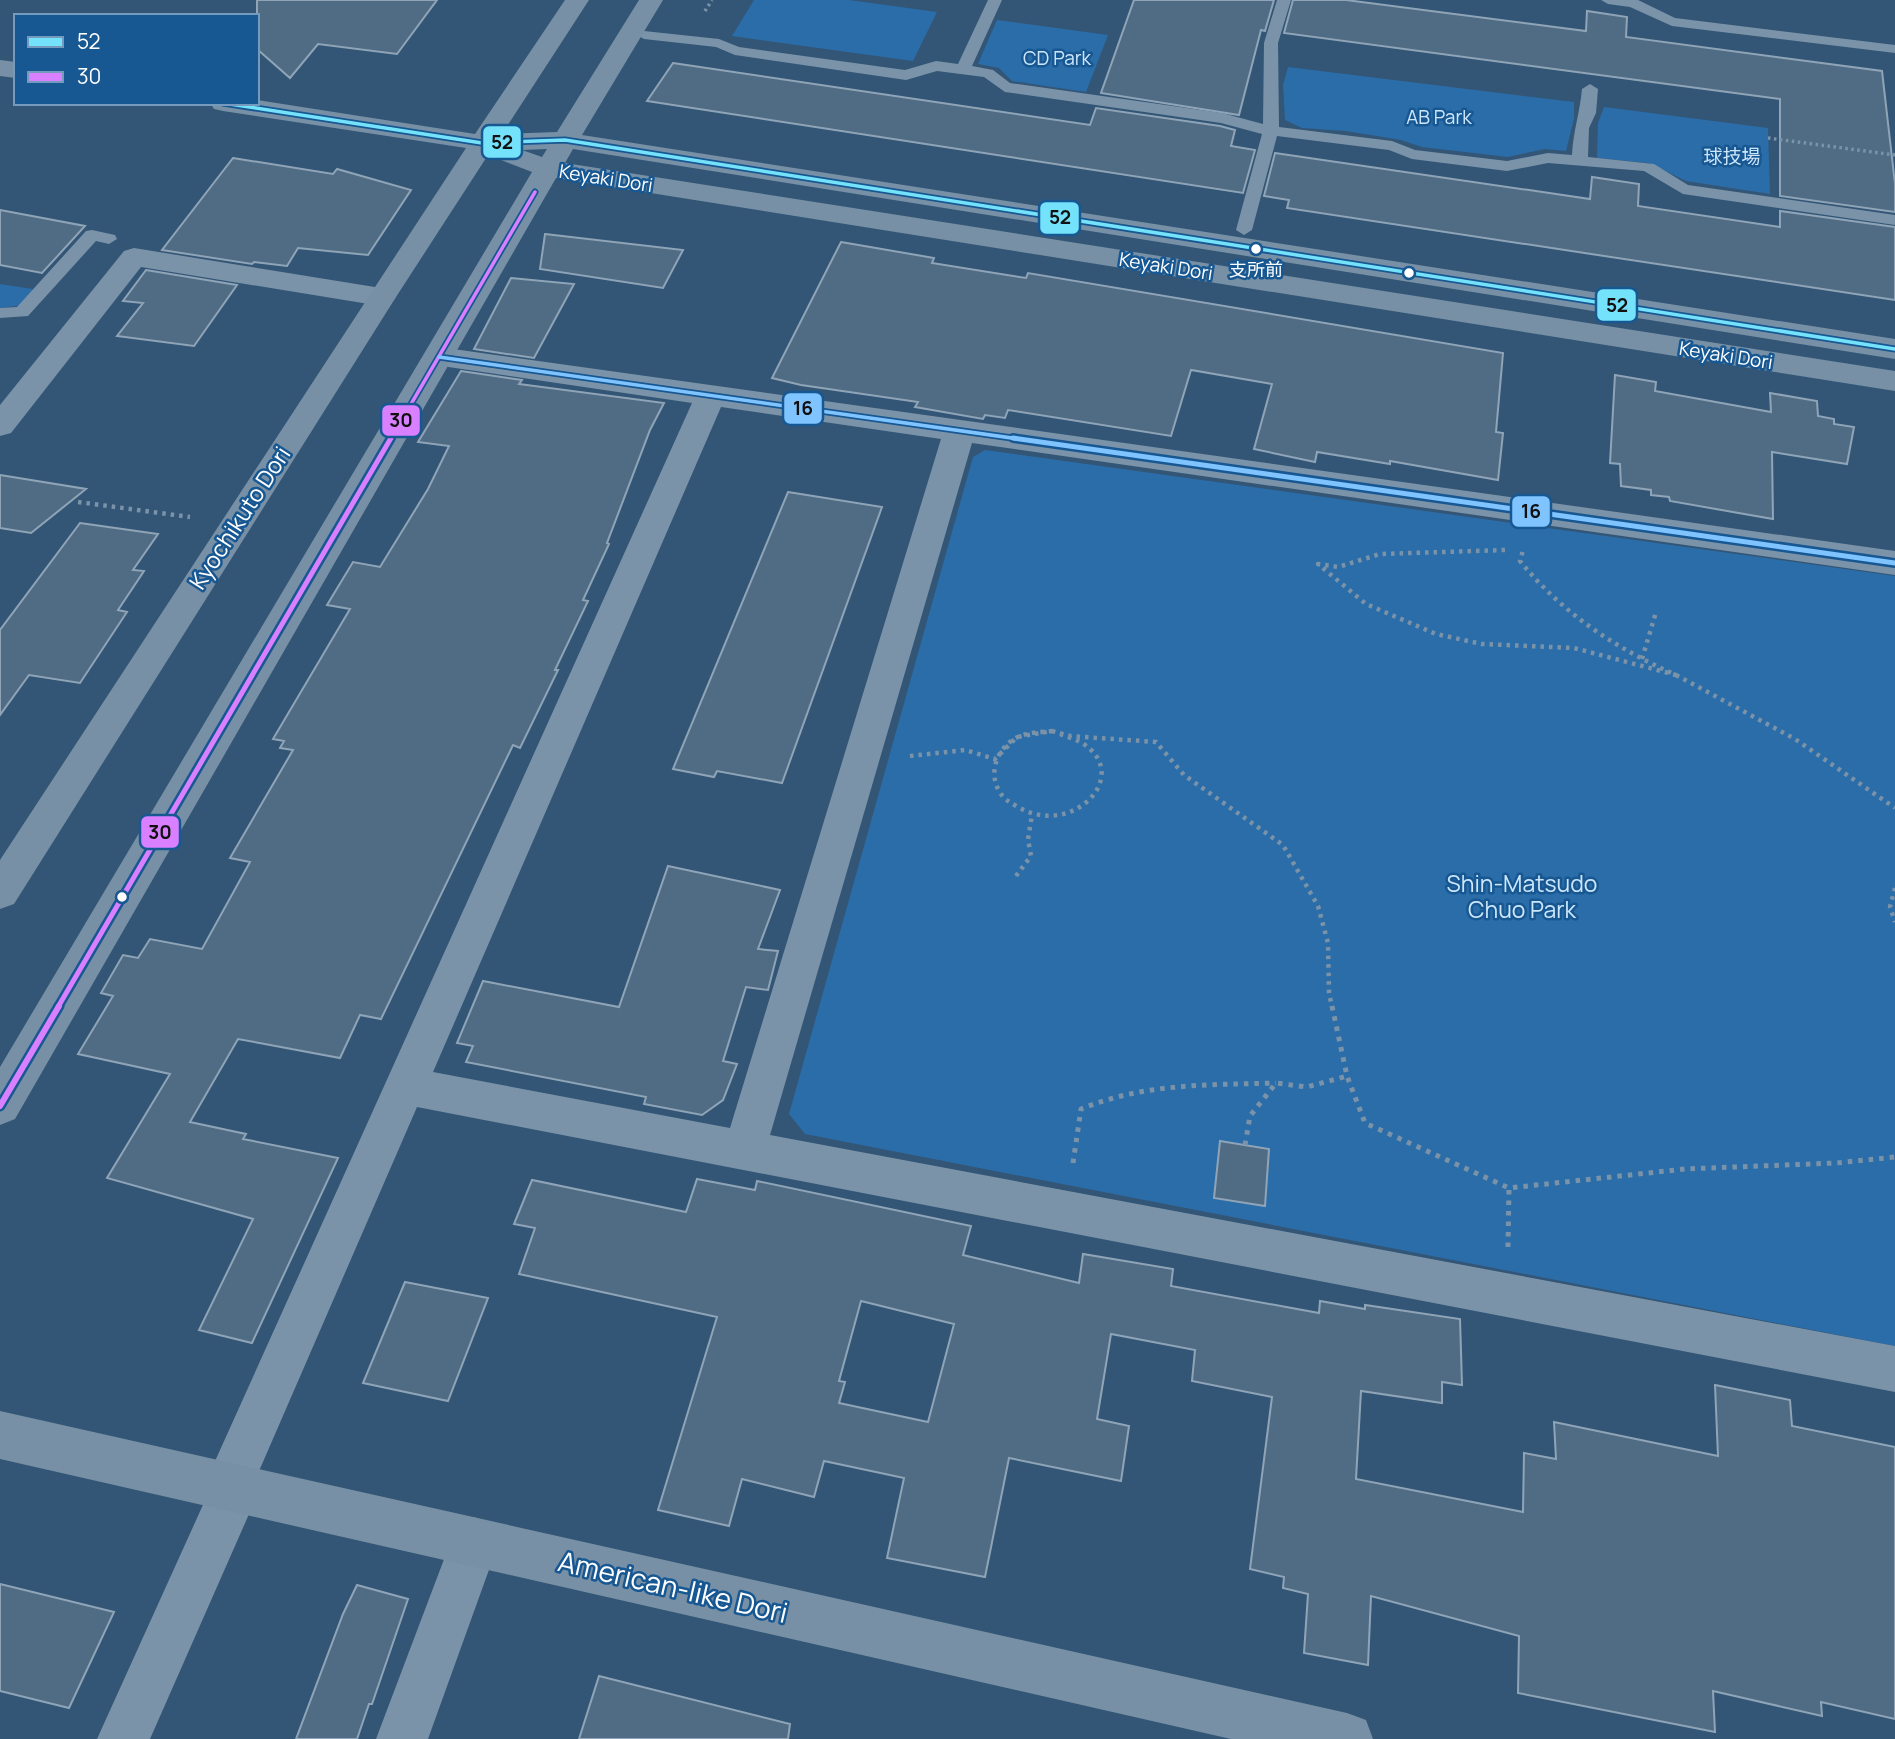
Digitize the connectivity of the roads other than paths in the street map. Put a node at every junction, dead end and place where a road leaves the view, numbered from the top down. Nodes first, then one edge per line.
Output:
1 (577, 0) edge
2 (651, 0) edge
3 (995, 0) edge
4 (1284, 0) edge
5 (1608, 0) edge
6 (644, 34) dead end
7 (1895, 49) edge
8 (963, 70) junction
9 (1590, 89) dead end
10 (236, 105) edge
11 (1271, 131) junction
12 (565, 140) junction
13 (482, 143) junction
14 (1580, 160) junction
15 (548, 169) junction
16 (1895, 220) edge
17 (1244, 230) dead end
18 (109, 239) dead end
19 (381, 298) junction
20 (0, 313) edge
21 (1895, 349) edge
22 (439, 357) junction
23 (1895, 381) edge
24 (710, 397) junction
25 (0, 426) edge
26 (959, 432) junction
27 (1895, 563) edge
28 (0, 893) edge
29 (406, 1086) junction
30 (0, 1106) edge
31 (745, 1148) junction
32 (1895, 1369) edge
33 (0, 1435) edge
34 (232, 1488) junction
35 (474, 1542) junction
36 (123, 1739) edge
37 (402, 1739) edge
38 (1347, 1739) edge

1 - 13 street, Kyochikuto Dori
2 - 12 street
3 - 8 lane
4 - 11 lane
5 - 7 lane
6 - 8 lane
8 - 11 lane
9 - 14 lane
10 - 13 street, Keyaki Dori
11 - 14 lane
11 - 17 lane
12 - 13 street, Keyaki Dori
12 - 15 street
12 - 21 street, Keyaki Dori
13 - 15 street, Keyaki Dori
13 - 19 street, Kyochikuto Dori
14 - 16 lane
15 - 22 street
15 - 23 street, Keyaki Dori
18 - 20 lane
19 - 25 street
19 - 28 street, Kyochikuto Dori
22 - 24 street
22 - 30 street
24 - 26 street
24 - 29 street
26 - 27 street
26 - 31 street
29 - 31 street
29 - 34 street
31 - 32 street
33 - 34 street, American-like Dori
34 - 35 street, American-like Dori
34 - 36 street
35 - 37 street
35 - 38 street, American-like Dori

